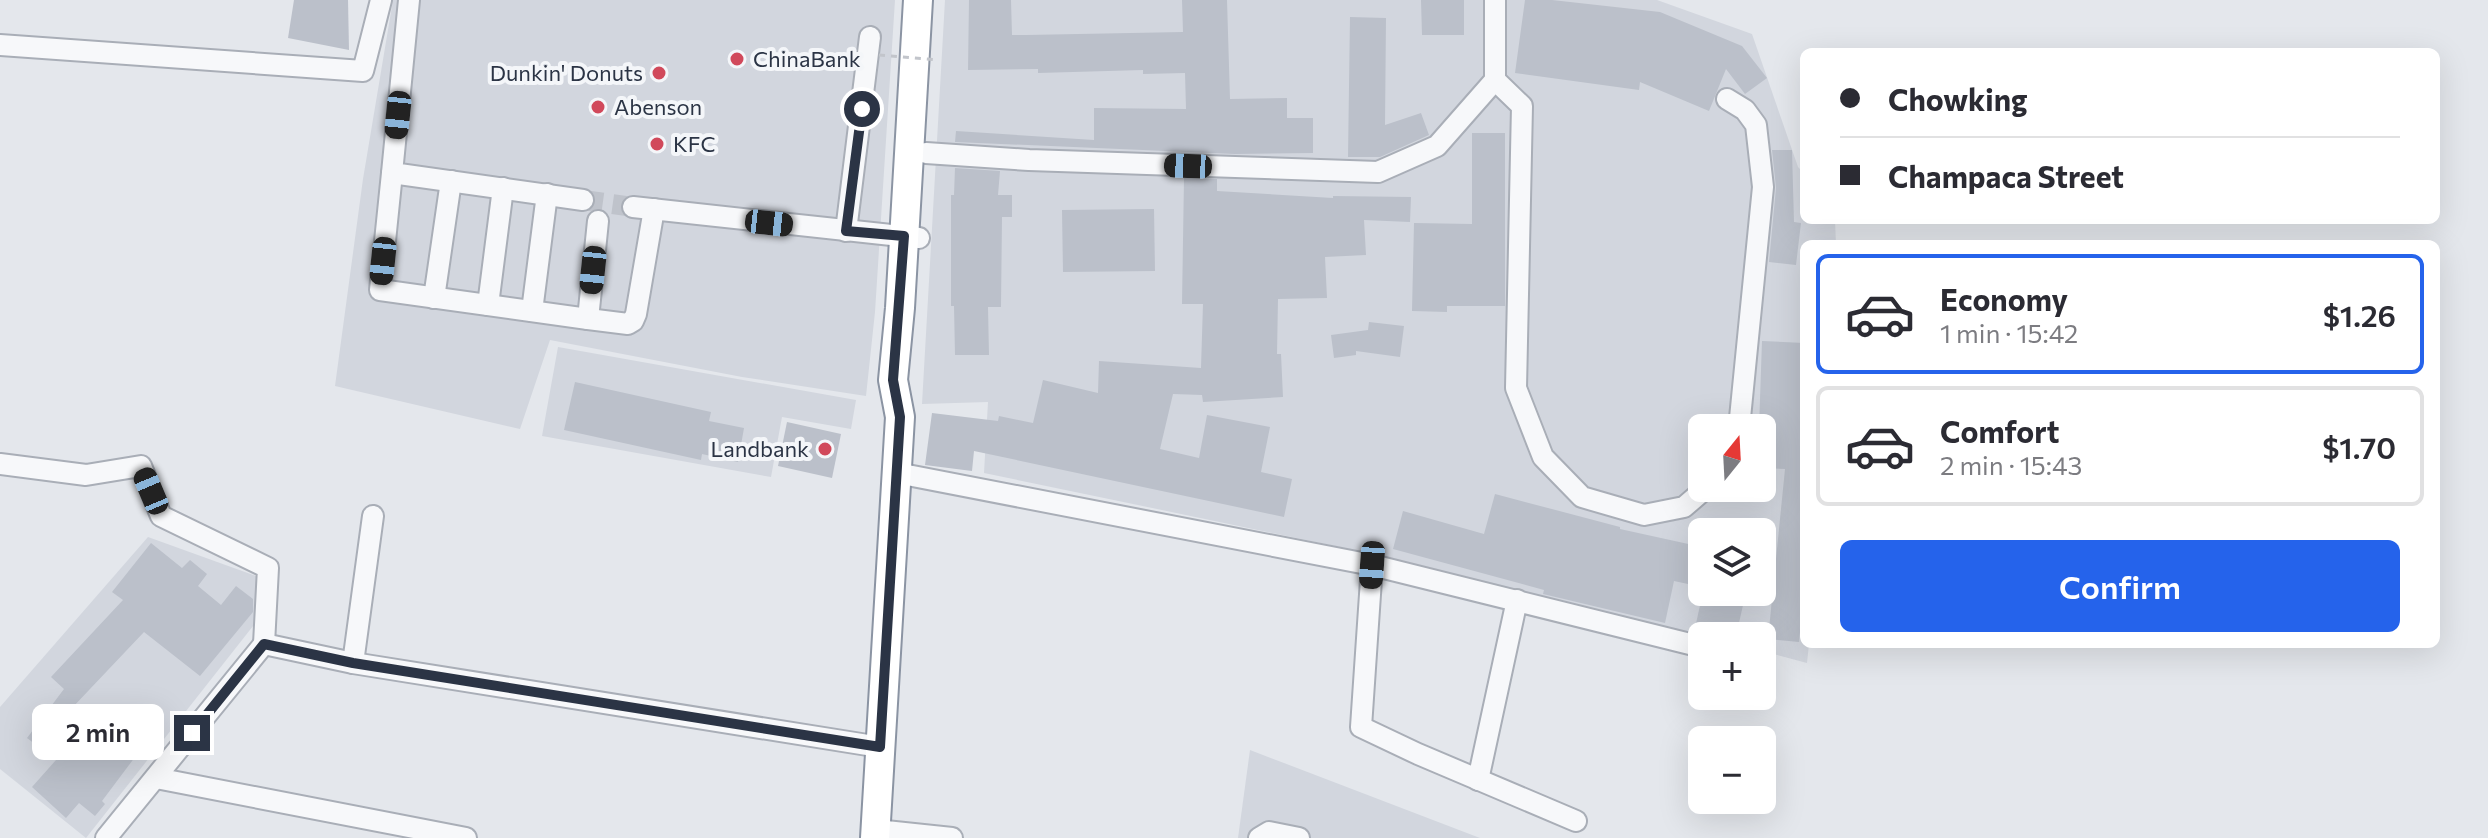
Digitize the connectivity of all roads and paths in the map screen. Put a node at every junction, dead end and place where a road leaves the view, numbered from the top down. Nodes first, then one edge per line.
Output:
1 (381, 0) edge
2 (409, 0) edge
3 (918, 0) edge
4 (932, 0) edge
5 (1495, 0) edge
6 (0, 45) edge
7 (874, 46) joint
8 (938, 60) dead end
9 (1495, 80) junction
10 (1727, 99) dead end
11 (926, 153) junction
12 (392, 173) junction
13 (451, 181) junction
14 (503, 188) junction
15 (547, 194) junction
16 (583, 200) tunnel mouth
17 (633, 207) tunnel mouth
18 (654, 209) junction
19 (598, 221) dead end
20 (846, 231) junction
21 (912, 237) junction
22 (434, 298) junction
23 (488, 305) junction
24 (532, 311) junction
25 (588, 319) junction
26 (1740, 414) edge
27 (0, 464) edge
28 (897, 473) junction
29 (1690, 502) edge
30 (373, 516) dead end
31 (1372, 565) junction
32 (1517, 600) junction
33 (1688, 643) edge
34 (264, 644) junction
35 (353, 663) junction
36 (880, 747) junction
37 (156, 778) junction
38 (1478, 780) junction
39 (1576, 821) dead end
40 (875, 834) edge
41 (911, 836) edge
42 (106, 838) edge
43 (466, 838) edge
44 (952, 838) edge
45 (1259, 838) edge
46 (1299, 838) edge

1 - 6 street
2 - 12 street
3 - 21 highway
4 - 11 highway
5 - 9 street
7 - 8 path, bridge
7 - 20 street
9 - 11 street
9 - 29 street
10 - 26 street
11 - 21 highway
12 - 13 street
12 - 22 street
13 - 14 street
13 - 22 street
14 - 15 street
14 - 23 street
15 - 16 street
15 - 24 street
17 - 18 street
18 - 20 street
18 - 25 street
19 - 25 street
20 - 21 street
21 - 28 highway
22 - 23 street
23 - 24 street
24 - 25 street
27 - 34 street
28 - 31 street
28 - 36 highway
30 - 35 street
31 - 32 street
31 - 38 street
32 - 33 street
32 - 38 street
34 - 35 street
34 - 37 street
35 - 36 street
36 - 40 highway
37 - 42 street
37 - 43 street
38 - 39 street
40 - 41 street
41 - 44 street
45 - 46 street

